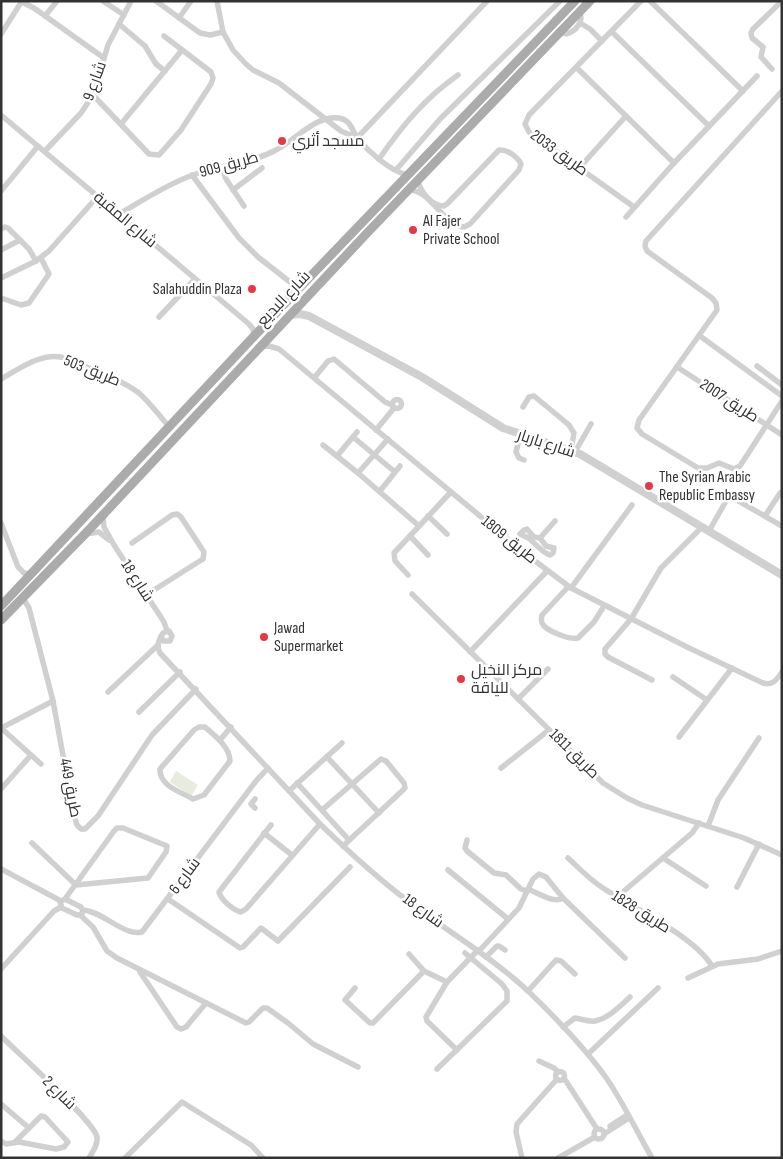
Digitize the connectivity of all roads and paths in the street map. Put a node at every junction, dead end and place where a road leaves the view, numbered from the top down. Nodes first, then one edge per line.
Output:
1 (57, 1) edge
2 (103, 1) edge
3 (132, 1) edge
4 (156, 1) edge
5 (191, 1) edge
6 (217, 1) edge
7 (487, 1) edge
8 (560, 1) edge
9 (575, 1) edge
10 (590, 1) edge
11 (641, 1) edge
12 (650, 1) edge
13 (22, 2) edge
14 (782, 2) edge
15 (579, 12) junction
16 (45, 16) junction
17 (124, 16) junction
18 (179, 18) junction
19 (580, 23) junction
20 (119, 24) junction
21 (2, 31) edge
22 (223, 32) junction
23 (560, 32) junction
24 (612, 32) junction
25 (164, 36) dead end
26 (602, 41) junction
27 (182, 50) junction
28 (104, 58) junction
29 (577, 68) junction
30 (772, 69) dead end
31 (165, 71) junction
32 (458, 74) dead end
33 (757, 76) dead end
34 (743, 91) junction
35 (782, 91) edge
36 (93, 95) junction
37 (1, 115) edge
38 (626, 116) junction
39 (327, 119) junction
40 (121, 124) junction
41 (709, 126) junction
42 (357, 138) junction
43 (38, 146) junction
44 (45, 151) junction
45 (379, 159) junction
46 (674, 163) junction
47 (222, 168) junction
48 (262, 168) dead end
49 (579, 168) junction
50 (396, 170) junction
51 (192, 175) junction
52 (407, 175) junction
53 (418, 180) junction
54 (233, 190) junction
55 (408, 190) junction
56 (1, 191) edge
57 (98, 196) junction
58 (448, 203) junction
59 (244, 206) dead end
60 (634, 207) junction
61 (119, 214) junction
62 (445, 217) junction
63 (626, 217) dead end
64 (1, 229) edge
65 (20, 240) junction
66 (1, 250) edge
67 (38, 259) junction
68 (1, 278) edge
69 (195, 279) junction
70 (299, 289) junction
71 (1, 298) edge
72 (303, 300) junction
73 (290, 315) junction
74 (309, 316) junction
75 (159, 317) dead end
76 (268, 322) junction
77 (249, 324) junction
78 (272, 333) junction
79 (700, 336) junction
80 (254, 337) junction
81 (260, 347) junction
82 (278, 349) junction
83 (228, 366) junction
84 (757, 366) dead end
85 (677, 367) junction
86 (236, 372) junction
87 (314, 378) junction
88 (1, 379) edge
89 (782, 386) edge
90 (782, 396) edge
91 (782, 401) edge
92 (523, 407) dead end
93 (591, 424) dead end
94 (767, 425) junction
95 (170, 428) junction
96 (376, 430) junction
97 (520, 435) junction
98 (782, 435) edge
99 (388, 439) junction
100 (323, 445) dead end
101 (573, 451) junction
102 (374, 454) junction
103 (337, 456) junction
104 (524, 460) dead end
105 (400, 466) dead end
106 (395, 472) junction
107 (358, 473) junction
108 (380, 491) junction
109 (450, 493) junction
110 (780, 493) dead end
111 (632, 505) dead end
112 (103, 515) junction
113 (428, 516) junction
114 (765, 516) junction
115 (555, 521) dead end
116 (1, 523) edge
117 (419, 526) junction
118 (782, 526) edge
119 (705, 529) junction
120 (84, 534) junction
121 (447, 534) dead end
122 (410, 536) junction
123 (518, 537) dead end
124 (532, 538) junction
125 (540, 538) junction
126 (132, 543) dead end
127 (114, 545) junction
128 (534, 546) junction
129 (428, 555) dead end
130 (527, 555) junction
131 (547, 571) junction
132 (32, 574) junction
133 (408, 575) dead end
134 (782, 575) edge
135 (570, 588) junction
136 (412, 594) dead end
137 (146, 595) junction
138 (23, 598) junction
139 (1, 606) edge
140 (604, 606) junction
141 (631, 619) junction
142 (1, 620) edge
143 (164, 633) junction
144 (166, 642) junction
145 (158, 645) junction
146 (470, 652) junction
147 (163, 656) junction
148 (732, 668) junction
149 (548, 669) dead end
150 (180, 672) junction
151 (782, 672) edge
152 (673, 678) dead end
153 (652, 680) dead end
154 (196, 689) junction
155 (108, 692) dead end
156 (518, 699) junction
157 (707, 700) junction
158 (53, 701) junction
159 (139, 712) dead end
160 (1, 728) edge
161 (232, 728) junction
162 (549, 730) junction
163 (679, 737) dead end
164 (759, 738) dead end
165 (220, 740) junction
166 (342, 743) dead end
167 (31, 755) junction
168 (327, 757) junction
169 (41, 764) dead end
170 (268, 768) junction
171 (501, 768) dead end
172 (297, 783) junction
173 (352, 784) junction
174 (1, 789) edge
175 (290, 790) junction
176 (243, 798) junction
177 (254, 803) dead end
178 (322, 810) junction
179 (379, 813) junction
180 (699, 823) junction
181 (320, 824) junction
182 (271, 825) dead end
183 (708, 826) junction
184 (264, 833) junction
185 (349, 840) junction
186 (467, 840) dead end
187 (32, 843) dead end
188 (759, 844) junction
189 (343, 846) junction
190 (292, 855) junction
191 (782, 855) edge
192 (568, 858) dead end
193 (663, 858) junction
194 (350, 867) dead end
195 (1, 869) edge
196 (448, 870) dead end
197 (76, 885) junction
198 (706, 886) dead end
199 (738, 887) dead end
200 (528, 890) junction
201 (617, 897) junction
202 (563, 898) junction
203 (168, 900) junction
204 (62, 902) junction
205 (73, 903) junction
206 (69, 911) junction
207 (82, 912) junction
208 (508, 919) junction
209 (505, 950) dead end
210 (479, 951) junction
211 (782, 951) edge
212 (466, 953) dead end
213 (409, 954) dead end
214 (486, 957) junction
215 (471, 958) junction
216 (625, 958) dead end
217 (712, 966) junction
218 (1, 969) edge
219 (138, 970) junction
220 (424, 971) junction
221 (575, 974) dead end
222 (688, 978) dead end
223 (447, 982) junction
224 (355, 988) dead end
225 (658, 988) dead end
226 (528, 991) junction
227 (630, 998) dead end
228 (206, 1003) junction
229 (563, 1028) junction
230 (1, 1036) edge
231 (457, 1050) junction
232 (588, 1054) junction
233 (538, 1061) dead end
234 (358, 1067) dead end
235 (438, 1069) dead end
236 (558, 1076) junction
237 (1, 1104) edge
238 (628, 1116) junction
239 (29, 1128) junction
240 (602, 1131) junction
241 (1, 1141) edge
242 (14, 1142) junction
243 (88, 1158) edge
244 (125, 1158) edge
245 (264, 1158) edge
246 (522, 1158) edge
247 (558, 1158) edge
248 (652, 1158) edge

1 - 16 street
2 - 17 street
3 - 17 street, شارع 9
4 - 18 street
5 - 18 street
6 - 22 street
7 - 42 street
8 - 50 street
9 - 52 main road, شارع البديع
10 - 15 main road, شارع البديع
11 - 24 street, طريق 2033
12 - 34 street
13 - 16 street
13 - 21 street
14 - 30 street
15 - 19 street
15 - 23 main road, شارع البديع
16 - 28 street
17 - 20 street, شارع 9
18 - 22 street
19 - 23 street
19 - 26 street
20 - 28 street, شارع 9
20 - 31 street
22 - 39 street
23 - 53 main road, شارع البديع
24 - 26 street, طريق 2033
24 - 41 street
25 - 27 street
26 - 29 street, طريق 2033
27 - 31 street
27 - 40 street
28 - 36 street, شارع 9
29 - 38 street
29 - 49 street, طريق 2033
31 - 40 street
32 - 45 street
33 - 34 street
34 - 41 street
35 - 79 street
36 - 40 street
36 - 44 street, شارع 9
37 - 43 street, شارع المقبة
38 - 46 street
38 - 49 street
39 - 42 street
39 - 42 street, طريق 909
39 - 47 street, طريق 909
41 - 46 street
42 - 45 street
43 - 44 street, شارع المقبة
43 - 56 street
44 - 57 street, شارع المقبة
45 - 50 street
46 - 60 street
47 - 51 street, طريق 909
47 - 54 street
48 - 54 street
49 - 60 street, طريق 2033
50 - 52 street
51 - 61 street, طريق 909
51 - 70 street
52 - 70 main road, شارع البديع
53 - 55 main road, شارع البديع
53 - 58 street
54 - 59 street
55 - 62 street
55 - 72 main road, شارع البديع
57 - 61 street, شارع المقبة
57 - 67 street
58 - 62 street
58 - 62 street
60 - 63 street
61 - 69 street, شارع المقبة
64 - 65 street
65 - 66 street
65 - 67 street
67 - 68 street
67 - 71 street
69 - 75 street
69 - 77 street, شارع المقبة
70 - 76 main road, شارع البديع
72 - 73 main road, شارع البديع
72 - 74 street
73 - 74 street, شارع باربار
73 - 78 main road, شارع البديع
74 - 97 street, شارع باربار
76 - 77 street
76 - 80 main road, شارع البديع
77 - 80 street, شارع المقبة
78 - 81 main road, شارع البديع
78 - 82 street
79 - 85 street
79 - 90 street
80 - 83 main road, شارع البديع
81 - 82 street
81 - 86 main road, شارع البديع
82 - 87 street, طريق 1809
83 - 86 main road
83 - 95 main road, شارع البديع
84 - 89 street
85 - 94 street, طريق 2007
85 - 94 street
86 - 112 main road, شارع البديع
87 - 96 street, طريق 1809
87 - 96 street
88 - 95 street, طريق 503
91 - 94 street
92 - 101 street
93 - 101 street
94 - 98 street, طريق 2007
95 - 132 main road, شارع البديع
96 - 99 street, طريق 1809
97 - 101 street, شارع باربار
97 - 104 street
99 - 102 street
99 - 109 street, طريق 1809
100 - 103 street
101 - 119 street, شارع باربار
102 - 103 street
102 - 106 street
102 - 107 street
103 - 107 street
105 - 106 street
106 - 108 street
107 - 108 street
108 - 117 street
109 - 113 street
109 - 130 street, طريق 1809
110 - 114 street
111 - 135 street
112 - 120 main road, شارع البديع
112 - 127 street, شارع 18
113 - 117 street
113 - 121 street
114 - 118 street
114 - 119 street
115 - 125 street
116 - 132 street
117 - 122 street
119 - 134 street, شارع باربار
119 - 141 street
120 - 127 street, شارع 18
120 - 138 main road, شارع البديع
122 - 129 street
122 - 133 street
123 - 124 street
124 - 125 street
124 - 128 street
125 - 128 street
126 - 137 street
127 - 137 street, شارع 18
128 - 130 street
130 - 131 street, طريق 1809
131 - 135 street, طريق 1809
131 - 146 street
132 - 139 main road, شارع البديع
135 - 140 street, طريق 1809
135 - 140 street
136 - 146 street, طريق 1811
137 - 143 street, شارع 18
138 - 142 main road, شارع البديع
138 - 158 street, طريق 449
140 - 141 street, طريق 1809
141 - 148 street, طريق 1809
141 - 153 street
143 - 144 street
143 - 144 street
143 - 145 street
144 - 147 street
145 - 147 street, شارع 18
145 - 155 street
146 - 156 street, طريق 1811
147 - 150 street, شارع 18
148 - 151 street, طريق 1809
148 - 157 street
149 - 156 street
150 - 154 street, شارع 18
150 - 159 street
152 - 157 street
154 - 158 street, طريق 449
154 - 161 street, شارع 18
156 - 162 street, طريق 1811
157 - 163 street
158 - 160 street
160 - 167 street
161 - 165 street
161 - 170 street, شارع 18
162 - 171 street
162 - 180 street, طريق 1811
164 - 183 street
165 - 165 street
166 - 168 street
167 - 169 street
167 - 174 street
168 - 172 street
168 - 173 street
170 - 175 street, شارع 18
170 - 176 street, شارع 6
172 - 175 street
172 - 178 street
173 - 178 street
173 - 179 street
173 - 179 street
175 - 181 street, شارع 18
176 - 177 street
176 - 203 street, شارع 6
178 - 185 street
179 - 185 street
180 - 183 street, طريق 1811
180 - 193 street
181 - 189 street, شارع 18
181 - 190 street
182 - 184 street
183 - 188 street, طريق 1811
184 - 190 street
184 - 190 street
185 - 189 street
186 - 200 street
187 - 197 street
188 - 191 street, طريق 1811
188 - 199 street
189 - 210 street, شارع 18
192 - 201 street, طريق 1828
193 - 198 street
193 - 201 street
194 - 203 street
195 - 204 street
196 - 208 street
197 - 197 street
197 - 204 street
200 - 202 street
200 - 202 street
200 - 208 street
201 - 217 street, طريق 1828
202 - 216 street
203 - 207 street, شارع 6
204 - 205 street
204 - 206 street
204 - 218 street
205 - 206 street
205 - 207 street
206 - 207 street
207 - 219 street
208 - 210 street
209 - 214 street
210 - 214 street, شارع 18
210 - 215 street
211 - 217 street
212 - 215 street
213 - 220 street
214 - 226 street, شارع 18
215 - 223 street
215 - 231 street
217 - 222 street
219 - 228 street
219 - 228 street
220 - 223 street
220 - 224 street
221 - 226 street
223 - 231 street
225 - 232 street
226 - 229 street, شارع 18
227 - 229 street
228 - 234 street
229 - 232 street, شارع 18
230 - 243 street, شارع 2
231 - 235 street
232 - 238 street, شارع 18
233 - 236 street
236 - 240 street
236 - 246 street
237 - 239 street
238 - 240 street
238 - 248 street, شارع 18
239 - 242 street
239 - 242 street
240 - 247 street
241 - 242 street
244 - 245 street

